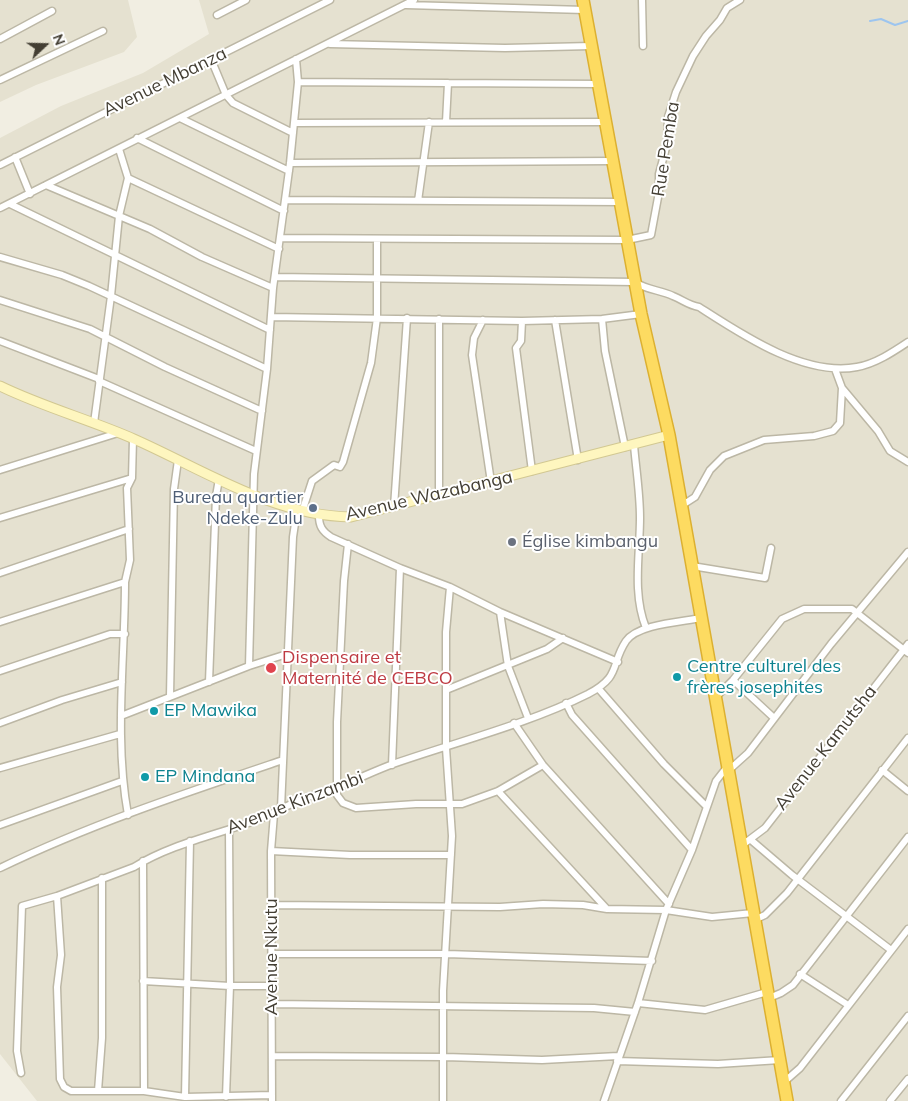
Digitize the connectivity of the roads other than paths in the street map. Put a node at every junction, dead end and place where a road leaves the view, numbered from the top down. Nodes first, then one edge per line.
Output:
1 (246, 0) edge
2 (330, 0) edge
3 (414, 0) edge
4 (642, 0) edge
5 (740, 0) edge
6 (404, 5) junction
7 (584, 5) edge
8 (52, 12) dead end
9 (217, 15) dead end
10 (103, 31) dead end
11 (0, 39) edge
12 (328, 44) junction
13 (592, 46) junction
14 (643, 46) dead end
15 (211, 59) junction
16 (296, 59) junction
17 (0, 80) edge
18 (298, 82) junction
19 (448, 83) junction
20 (598, 84) junction
21 (226, 95) junction
22 (180, 118) junction
23 (429, 122) junction
24 (446, 122) junction
25 (607, 122) junction
26 (294, 123) junction
27 (293, 133) junction
28 (137, 138) junction
29 (119, 149) junction
30 (15, 157) junction
31 (424, 161) junction
32 (613, 161) junction
33 (290, 163) junction
34 (0, 164) edge
35 (289, 171) junction
36 (128, 178) junction
37 (46, 186) junction
38 (30, 194) junction
39 (286, 200) junction
40 (418, 201) junction
41 (622, 202) junction
42 (10, 204) junction
43 (0, 208) edge
44 (284, 212) junction
45 (119, 216) junction
46 (280, 238) junction
47 (377, 238) junction
48 (627, 240) junction
49 (279, 249) junction
50 (115, 256) junction
51 (0, 257) edge
52 (275, 277) junction
53 (378, 280) junction
54 (635, 282) junction
55 (273, 288) junction
56 (111, 296) junction
57 (0, 300) edge
58 (641, 314) junction
59 (271, 317) junction
60 (377, 318) junction
61 (407, 318) junction
62 (439, 319) junction
63 (602, 319) junction
64 (483, 320) junction
65 (555, 320) junction
66 (522, 321) junction
67 (270, 330) junction
68 (105, 338) junction
69 (0, 341) edge
70 (908, 342) edge
71 (835, 368) junction
72 (268, 369) junction
73 (99, 380) junction
74 (0, 386) edge
75 (842, 388) junction
76 (262, 410) junction
77 (94, 423) junction
78 (118, 433) junction
79 (669, 435) junction
80 (133, 438) junction
81 (629, 446) junction
82 (256, 451) junction
83 (178, 460) junction
84 (578, 460) junction
85 (908, 462) edge
86 (0, 470) edge
87 (532, 471) junction
88 (132, 478) junction
89 (219, 479) junction
90 (491, 482) junction
91 (254, 495) junction
92 (439, 495) junction
93 (681, 506) junction
94 (394, 507) junction
95 (299, 511) junction
96 (319, 516) junction
97 (0, 518) edge
98 (129, 529) junction
99 (348, 544) junction
100 (771, 548) dead end
101 (908, 552) edge
102 (692, 566) junction
103 (400, 568) junction
104 (0, 573) edge
105 (125, 582) junction
106 (450, 586) junction
107 (500, 612) junction
108 (857, 612) junction
109 (701, 618) junction
110 (0, 622) edge
111 (646, 628) junction
112 (125, 634) junction
113 (563, 638) junction
114 (906, 649) edge
115 (287, 654) junction
116 (618, 662) junction
117 (249, 666) junction
118 (508, 666) junction
119 (0, 671) edge
120 (733, 680) junction
121 (122, 682) junction
122 (209, 682) junction
123 (598, 688) junction
124 (446, 690) junction
125 (170, 696) junction
126 (714, 699) junction
127 (566, 703) junction
128 (121, 716) junction
129 (528, 718) junction
130 (774, 718) junction
131 (0, 723) edge
132 (514, 723) junction
133 (120, 734) junction
134 (908, 738) edge
135 (446, 748) junction
136 (283, 760) junction
137 (392, 765) junction
138 (543, 765) junction
139 (0, 768) edge
140 (727, 769) junction
141 (882, 770) junction
142 (122, 781) junction
143 (337, 787) junction
144 (498, 791) junction
145 (908, 791) edge
146 (449, 804) junction
147 (706, 806) junction
148 (281, 808) junction
149 (274, 814) junction
150 (128, 815) junction
151 (0, 825) edge
152 (229, 830) junction
153 (908, 838) edge
154 (751, 840) junction
155 (190, 841) junction
156 (740, 846) junction
157 (692, 850) junction
158 (271, 851) junction
159 (451, 855) junction
160 (143, 860) junction
161 (0, 868) edge
162 (102, 878) junction
163 (798, 878) junction
164 (57, 896) junction
165 (272, 905) junction
166 (447, 905) junction
167 (668, 907) junction
168 (608, 909) junction
169 (846, 916) junction
170 (753, 917) junction
171 (908, 929) edge
172 (891, 950) junction
173 (272, 954) junction
174 (447, 954) junction
175 (652, 961) junction
176 (800, 974) junction
177 (143, 981) junction
178 (186, 983) junction
179 (230, 986) junction
180 (273, 986) junction
181 (768, 995) junction
182 (638, 1003) junction
183 (273, 1004) junction
184 (444, 1005) junction
185 (848, 1005) junction
186 (635, 1012) junction
187 (908, 1016) edge
188 (272, 1056) junction
189 (445, 1056) junction
190 (617, 1059) junction
191 (780, 1060) junction
192 (20, 1074) dead end
193 (908, 1079) edge
194 (784, 1082) junction
195 (98, 1091) junction
196 (144, 1092) junction
197 (185, 1097) junction
198 (226, 1097) junction
199 (272, 1098) edge
200 (443, 1101) edge
201 (604, 1101) edge
202 (787, 1101) edge
203 (841, 1101) edge
204 (890, 1101) edge

1 - 9 street
2 - 15 street, Avenue Mbanza
3 - 6 street
4 - 14 street
5 - 48 street, Rue Pemba
6 - 7 street
6 - 12 street
7 - 13 highway
8 - 11 street
10 - 17 street
12 - 13 street
12 - 16 street
13 - 20 highway
15 - 21 street
15 - 30 street, Avenue Mbanza
16 - 18 street
16 - 21 street
18 - 19 street
18 - 26 street
19 - 20 street
19 - 24 street
20 - 25 highway
21 - 22 street
21 - 27 street
22 - 28 street
22 - 35 street
23 - 24 street
23 - 26 street
23 - 31 street
24 - 25 street
25 - 32 highway
26 - 27 street
27 - 33 street
28 - 29 street
28 - 44 street
29 - 36 street
29 - 37 street
30 - 34 street, Avenue Mbanza
30 - 38 street
31 - 32 street
31 - 33 street
31 - 40 street
32 - 41 highway
33 - 35 street
35 - 39 street
36 - 45 street
36 - 49 street
37 - 38 street
37 - 45 street
38 - 42 street
39 - 40 street
39 - 44 street
40 - 41 street
41 - 48 highway
42 - 43 street
42 - 50 street
44 - 46 street
45 - 50 street
45 - 55 street
46 - 47 street
46 - 49 street
47 - 48 street
47 - 53 street
48 - 54 highway
49 - 52 street
50 - 56 street
50 - 67 street
51 - 56 street
52 - 53 street
52 - 55 street
53 - 54 street
53 - 60 street
54 - 58 highway
54 - 71 street
55 - 59 street
56 - 68 street
56 - 72 street
57 - 68 street
58 - 63 street
58 - 79 highway
59 - 60 street
59 - 67 street
60 - 61 street
60 - 95 street
61 - 62 street
61 - 94 street
62 - 64 street
62 - 92 street
63 - 65 street
63 - 81 street
64 - 66 street
64 - 90 street
65 - 66 street
65 - 84 street
66 - 87 street
67 - 72 street
68 - 73 street
68 - 76 street
69 - 73 street
70 - 71 street
71 - 75 street
72 - 76 street
73 - 77 street
73 - 82 street
74 - 77 main road, Avenue Wazabanga
75 - 85 street
75 - 93 street
76 - 82 street
77 - 78 main road, Avenue Wazabanga
78 - 80 main road, Avenue Wazabanga
78 - 86 street
79 - 81 main road, Avenue Wazabanga
79 - 93 highway
80 - 83 main road, Avenue Wazabanga
80 - 88 street
81 - 84 main road, Avenue Wazabanga
81 - 111 street
82 - 91 street
83 - 89 main road, Avenue Wazabanga
83 - 125 street
84 - 87 main road, Avenue Wazabanga
87 - 90 main road, Avenue Wazabanga
88 - 97 street
88 - 98 street
89 - 91 main road, Avenue Wazabanga
89 - 122 street
90 - 92 main road, Avenue Wazabanga
91 - 95 main road, Avenue Wazabanga
91 - 117 street
92 - 94 main road, Avenue Wazabanga
93 - 102 highway
94 - 96 main road, Avenue Wazabanga
95 - 96 main road, Avenue Wazabanga
95 - 115 street
96 - 99 street
98 - 104 street
98 - 105 street
99 - 103 street
99 - 143 street
100 - 102 street
101 - 108 street
102 - 109 highway
103 - 106 street
103 - 137 street
105 - 110 street
105 - 112 street
106 - 107 street
106 - 124 street
107 - 113 street
107 - 118 street
108 - 114 street
108 - 120 street
108 - 130 street
109 - 111 street, Avenue Kinzambi
109 - 126 highway
111 - 116 street, Avenue Kinzambi
112 - 119 street
112 - 121 street
113 - 116 street
113 - 118 street
114 - 154 street, Avenue Kamutsha
115 - 117 street
115 - 136 street
116 - 123 street, Avenue Kinzambi
117 - 122 street
118 - 124 street
118 - 129 street
120 - 126 street
120 - 130 street
121 - 128 street
121 - 131 street
122 - 125 street
123 - 127 street, Avenue Kinzambi
123 - 147 street
124 - 135 street
125 - 128 street
126 - 140 highway
127 - 129 street, Avenue Kinzambi
127 - 157 street
128 - 133 street
129 - 132 street, Avenue Kinzambi
130 - 140 street
132 - 135 street, Avenue Kinzambi
132 - 138 street
133 - 139 street
133 - 142 street
134 - 141 street
135 - 137 street, Avenue Kinzambi
135 - 146 street
136 - 148 street
136 - 150 street
137 - 143 street, Avenue Kinzambi
138 - 144 street
138 - 167 street
140 - 147 street
140 - 156 highway
141 - 145 street
141 - 163 street
142 - 150 street
142 - 151 street
143 - 146 street
143 - 148 street, Avenue Kinzambi
144 - 146 street
144 - 168 street
146 - 159 street
147 - 157 street
148 - 149 street, Avenue Kinzambi
149 - 152 street, Avenue Kinzambi
149 - 158 street, Avenue Nkutu
150 - 161 street
152 - 155 street, Avenue Kinzambi
152 - 179 street
153 - 169 street
154 - 156 street, Avenue Kamutsha
154 - 163 street
155 - 160 street, Avenue Kinzambi
155 - 178 street
156 - 170 highway
157 - 167 street
158 - 159 street
158 - 165 street, Avenue Nkutu
159 - 166 street
160 - 162 street, Avenue Kinzambi
160 - 177 street
162 - 164 street, Avenue Kinzambi
162 - 195 street
163 - 169 street
163 - 170 street
164 - 192 street, Avenue Kinzambi
164 - 195 street
165 - 166 street
165 - 173 street, Avenue Nkutu
166 - 168 street
166 - 174 street
167 - 168 street
167 - 170 street
167 - 175 street
169 - 172 street
169 - 176 street
170 - 181 highway
171 - 172 street
172 - 185 street
173 - 174 street
173 - 180 street, Avenue Nkutu
174 - 175 street
174 - 184 street
175 - 182 street
176 - 181 street
176 - 185 street
177 - 178 street
177 - 196 street
178 - 179 street
178 - 197 street
179 - 180 street
179 - 198 street
180 - 183 street, Avenue Nkutu
181 - 182 street
181 - 191 highway
182 - 186 street
183 - 184 street
183 - 188 street, Avenue Nkutu
184 - 186 street
184 - 189 street
185 - 194 street
186 - 190 street
187 - 203 street
188 - 189 street
188 - 199 street, Avenue Nkutu
189 - 190 street
189 - 200 street
190 - 191 street
190 - 201 street
191 - 194 highway
193 - 204 street
194 - 202 highway
195 - 196 street
196 - 197 street
197 - 198 street
198 - 199 street

